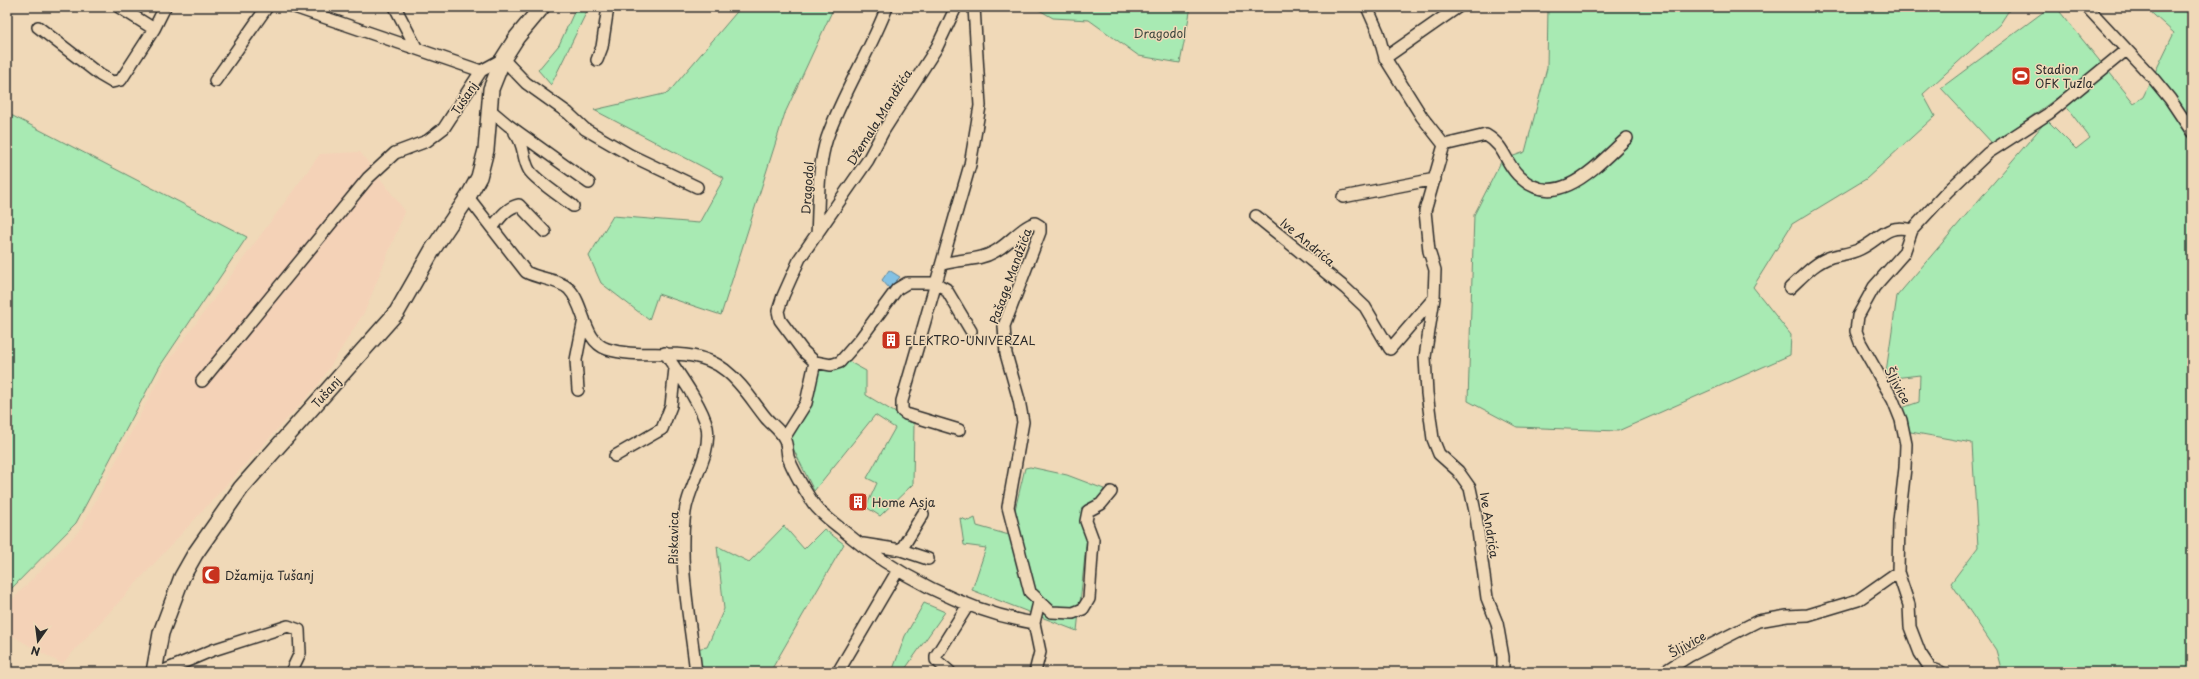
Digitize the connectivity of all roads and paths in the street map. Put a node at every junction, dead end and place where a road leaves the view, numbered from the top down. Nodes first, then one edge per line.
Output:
1 (119, 7) edge
2 (165, 7) edge
3 (267, 7) edge
4 (294, 7) edge
5 (395, 7) edge
6 (608, 7) edge
7 (887, 7) edge
8 (956, 7) edge
9 (974, 7) edge
10 (1367, 7) edge
11 (1458, 7) edge
12 (2088, 7) edge
13 (540, 8) edge
14 (38, 27) dead end
15 (154, 29) junction
16 (417, 49) junction
17 (2126, 50) junction
18 (1385, 58) junction
19 (597, 60) dead end
20 (507, 64) junction
21 (481, 71) junction
22 (215, 81) dead end
23 (489, 109) junction
24 (508, 126) junction
25 (2192, 132) edge
26 (1627, 138) dead end
27 (1444, 145) junction
28 (1434, 179) junction
29 (589, 183) dead end
30 (696, 187) dead end
31 (468, 197) junction
32 (1343, 197) dead end
33 (573, 206) dead end
34 (1256, 216) dead end
35 (492, 228) junction
36 (1912, 230) junction
37 (545, 232) dead end
38 (817, 235) junction
39 (943, 264) junction
40 (935, 283) junction
41 (1790, 288) dead end
42 (1434, 298) junction
43 (584, 319) junction
44 (971, 331) dead end
45 (665, 352) junction
46 (815, 362) junction
47 (675, 368) junction
48 (202, 381) dead end
49 (578, 390) dead end
50 (959, 430) dead end
51 (784, 438) junction
52 (614, 456) dead end
53 (1111, 492) dead end
54 (923, 514) dead end
55 (859, 543) junction
56 (901, 550) junction
57 (928, 559) dead end
58 (898, 570) junction
59 (1898, 572) junction
60 (1038, 602) junction
61 (968, 605) junction
62 (1034, 624) junction
63 (154, 672) edge
64 (161, 672) edge
65 (290, 672) edge
66 (696, 672) edge
67 (838, 672) edge
68 (950, 672) edge
69 (1035, 672) edge
70 (1503, 672) edge
71 (1664, 672) edge
72 (1941, 672) edge

1 - 15 street
2 - 15 street
3 - 22 street
4 - 16 street
5 - 16 street
6 - 19 street
7 - 38 street, Dragodol
8 - 38 street, Džemala Mandžića
9 - 39 street
10 - 18 street
11 - 18 street
12 - 17 street
13 - 20 street, Tušanj
14 - 15 street
16 - 21 street
17 - 25 street
17 - 36 street, Šljivice
18 - 27 street
20 - 21 street
20 - 23 street, Tušanj
20 - 30 street
21 - 48 street, Tušanj
23 - 24 street
23 - 31 street, Tušanj
24 - 29 street
24 - 33 street
26 - 27 street
27 - 28 street, Ive Andrića
28 - 32 street
28 - 42 street, Ive Andrića
31 - 35 street
31 - 63 street, Tušanj
34 - 42 street, Ive Andrića
35 - 37 street
35 - 43 street
36 - 41 street
36 - 59 street, Šljivice
38 - 46 street
39 - 40 street
39 - 60 street, Pašage Mandžića
40 - 44 street
40 - 46 street
40 - 50 street
42 - 70 street, Ive Andrića
43 - 45 street
43 - 49 street
45 - 47 street, Piskavica
45 - 51 street
46 - 51 street
47 - 52 street
47 - 66 street, Piskavica
51 - 55 street
53 - 60 street, Pašage Mandžića
54 - 56 street
55 - 56 street
55 - 58 street
56 - 57 street
58 - 61 street
58 - 67 street
59 - 71 street, Šljivice
59 - 72 street, Šljivice
60 - 62 street
61 - 62 street
61 - 68 street
62 - 69 street
64 - 65 street

